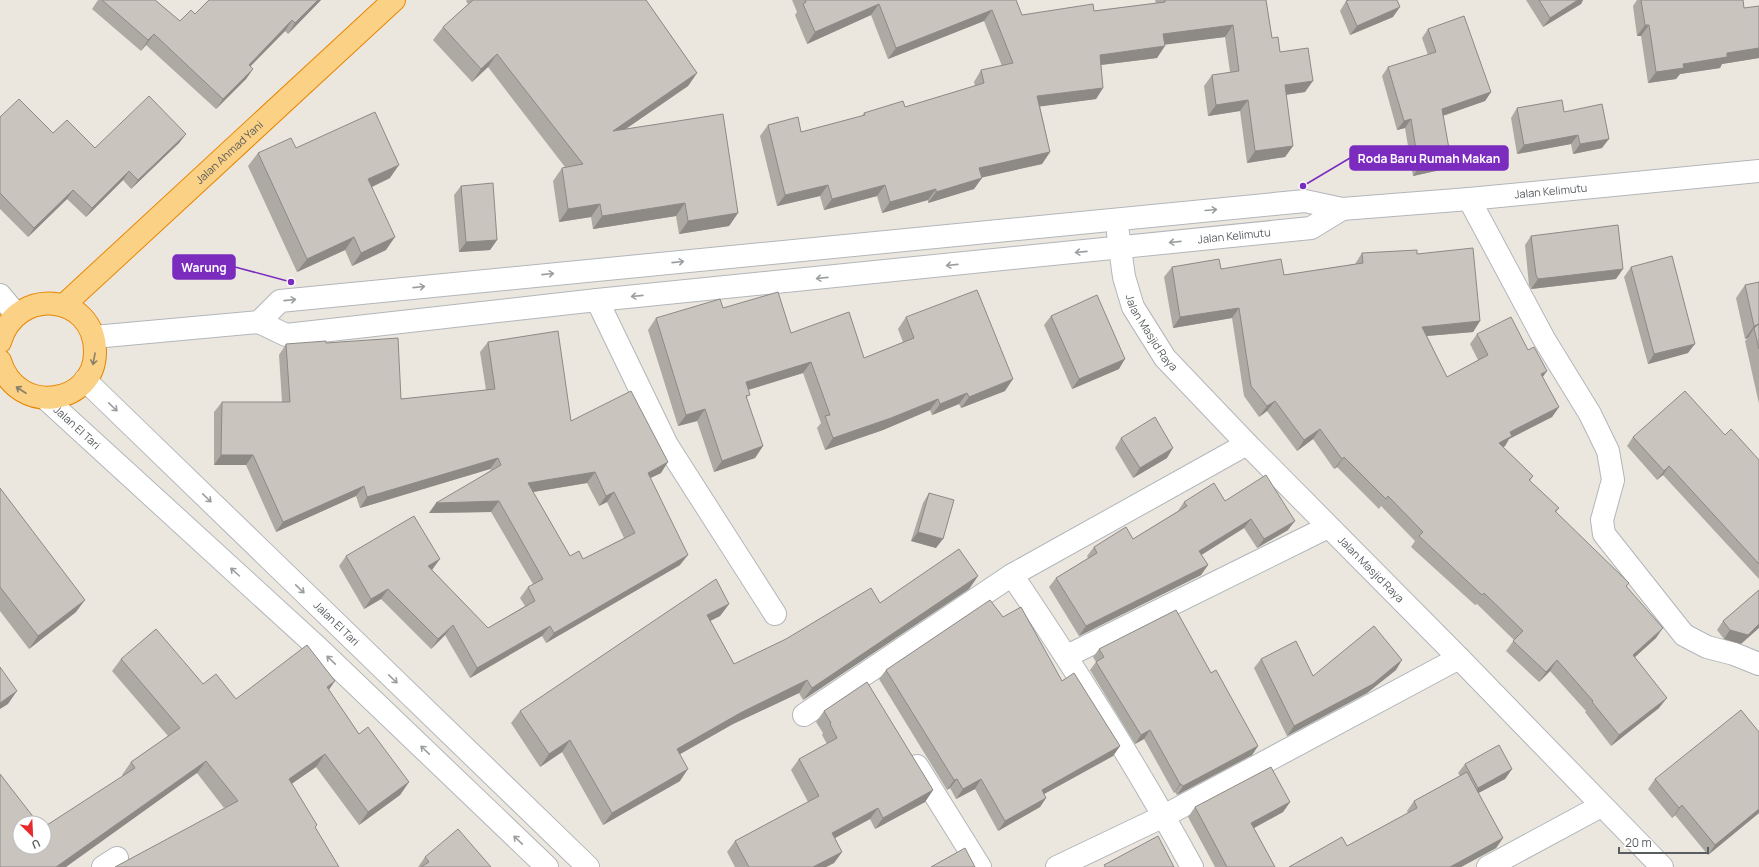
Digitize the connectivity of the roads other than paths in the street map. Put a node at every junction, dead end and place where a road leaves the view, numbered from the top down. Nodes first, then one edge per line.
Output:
1 (394, 0) edge
2 (1759, 171) edge
3 (1468, 199) junction
4 (1342, 209) junction
5 (1116, 218) junction
6 (1120, 248) junction
7 (0, 295) edge
8 (597, 300) junction
9 (64, 305) junction
10 (16, 314) junction
11 (259, 322) junction
12 (94, 337) junction
13 (0, 342) edge
14 (1, 368) edge
15 (85, 380) junction
16 (46, 399) junction
17 (1247, 444) junction
18 (1328, 527) junction
19 (1012, 575) junction
20 (775, 614) dead end
21 (1067, 656) junction
22 (1459, 658) junction
23 (1759, 664) edge
24 (862, 675) junction
25 (874, 695) edge
26 (804, 715) dead end
27 (906, 748) edge
28 (1601, 806) junction
29 (1164, 816) junction
30 (542, 866) edge
31 (588, 867) edge
32 (980, 867) edge
33 (1058, 867) edge
34 (1192, 867) edge
35 (1488, 867) edge
36 (1662, 867) edge

1 - 9 highway, Jalan Ahmad Yani
2 - 3 street, Jalan Kelimutu
3 - 4 street, Jalan Kelimutu
3 - 23 street
5 -> 4 street, Jalan Kelimutu
4 -> 6 street, Jalan Kelimutu
5 - 6 street, Jalan Masjid Raya
11 -> 5 street, Jalan Kelimutu
6 -> 8 street, Jalan Kelimutu
6 - 17 street, Jalan Masjid Raya
7 - 10 street
8 - 11 street, Jalan Kelimutu
8 - 20 street
9 - 10 highway
9 - 12 highway
10 - 13 highway
11 - 12 street
12 -> 15 highway
16 -> 14 highway
15 - 16 highway
15 -> 31 street, Jalan El Tari
30 -> 16 street, Jalan El Tari
17 - 18 street, Jalan Masjid Raya
17 - 19 street
18 - 21 street
18 - 22 street, Jalan Masjid Raya
19 - 21 street
19 - 24 street
21 - 29 street
22 - 28 street, Jalan Masjid Raya
22 - 29 street
24 - 25 street
24 - 26 street
27 - 32 street
28 - 35 street
28 - 36 street, Jalan Masjid Raya
29 - 33 street
29 - 34 street

